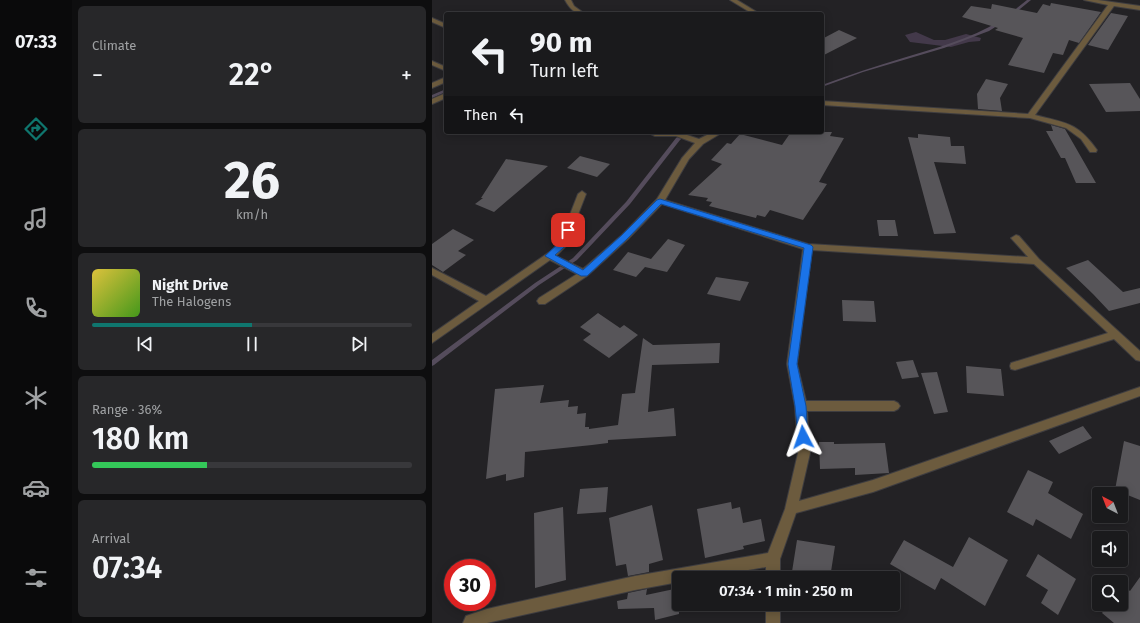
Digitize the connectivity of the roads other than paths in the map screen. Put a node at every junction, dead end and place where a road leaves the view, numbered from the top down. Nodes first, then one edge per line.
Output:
1 (568, 0) edge
2 (733, 0) edge
3 (1087, 0) edge
4 (1112, 4) junction
5 (1140, 8) edge
6 (579, 12) edge
7 (754, 12) edge
8 (432, 20) edge
9 (444, 25) edge
10 (432, 63) edge
11 (444, 68) edge
12 (444, 80) edge
13 (432, 86) edge
14 (444, 96) edge
15 (432, 102) edge
16 (824, 104) edge
17 (1030, 116) junction
18 (655, 134) dead end
19 (715, 134) edge
20 (700, 142) junction
21 (1093, 150) dead end
22 (582, 194) dead end
23 (660, 201) junction
24 (1016, 238) dead end
25 (808, 247) junction
26 (554, 258) junction
27 (1036, 261) junction
28 (432, 271) edge
29 (584, 274) junction
30 (486, 300) junction
31 (542, 301) dead end
32 (1115, 334) junction
33 (432, 339) edge
34 (1140, 357) edge
35 (1016, 366) dead end
36 (1140, 391) edge
37 (801, 406) junction
38 (894, 406) dead end
39 (791, 509) junction
40 (773, 559) junction
41 (773, 571) edge
42 (773, 611) edge
43 (470, 623) edge
44 (773, 623) edge

1 - 6 street
2 - 7 street
3 - 4 street
4 - 5 street
4 - 17 street
8 - 9 street
10 - 11 street
12 - 13 street
14 - 15 street
16 - 17 street
17 - 21 street
18 - 20 street
19 - 20 street
20 - 23 street
22 - 26 street
23 - 25 street
23 - 29 street
24 - 27 street
25 - 27 street
25 - 37 street
26 - 29 street
26 - 30 street
27 - 32 street
28 - 30 street
29 - 31 street
30 - 33 street
32 - 34 street
32 - 35 street
36 - 39 street
37 - 38 street
37 - 39 street
39 - 40 street
40 - 41 street
40 - 43 street
42 - 44 street

